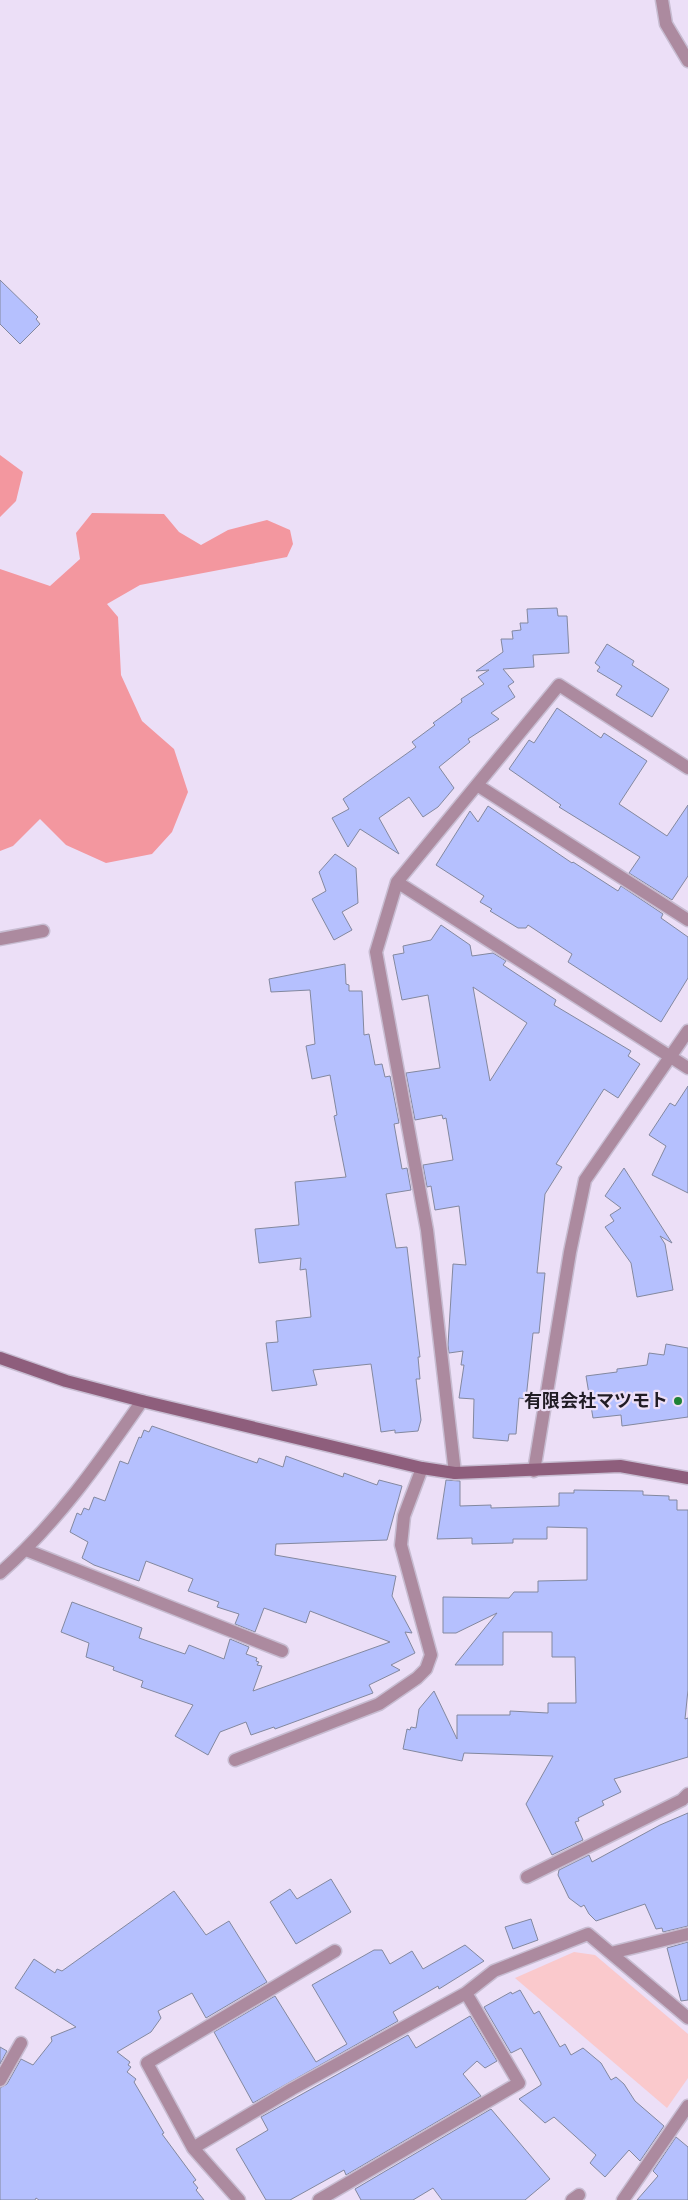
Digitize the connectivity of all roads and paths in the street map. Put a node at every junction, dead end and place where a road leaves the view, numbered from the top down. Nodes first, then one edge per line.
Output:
1 (662, 0) edge
2 (688, 61) edge
3 (688, 768) edge
4 (477, 785) junction
5 (397, 882) junction
6 (688, 920) edge
7 (43, 931) dead end
8 (0, 939) edge
9 (688, 1031) edge
10 (671, 1057) junction
11 (688, 1068) edge
12 (0, 1358) edge
13 (142, 1401) junction
14 (422, 1468) junction
15 (534, 1471) junction
16 (455, 1474) junction
17 (688, 1478) edge
18 (26, 1550) junction
19 (0, 1573) edge
20 (282, 1650) dead end
21 (235, 1760) dead end
22 (688, 1794) edge
23 (527, 1877) dead end
24 (688, 1934) edge
25 (335, 1951) dead end
26 (611, 1953) junction
27 (466, 1992) junction
28 (688, 2018) edge
29 (21, 2043) dead end
30 (0, 2080) edge
31 (688, 2106) edge
32 (193, 2148) junction
33 (239, 2200) edge
34 (318, 2200) edge
35 (623, 2200) edge

1 - 2 street
3 - 4 street
4 - 5 street
4 - 6 street
5 - 10 street
5 - 16 street
7 - 8 street
9 - 10 street
10 - 11 street
10 - 15 street
12 - 13 street
13 - 14 street
13 - 18 street
14 - 16 street
14 - 21 street
15 - 16 street
15 - 17 street
18 - 19 street
18 - 20 street
22 - 23 street
24 - 26 street
25 - 32 street
26 - 27 street
26 - 28 street
27 - 32 street
27 - 34 street
29 - 30 street
31 - 35 street
32 - 33 street

